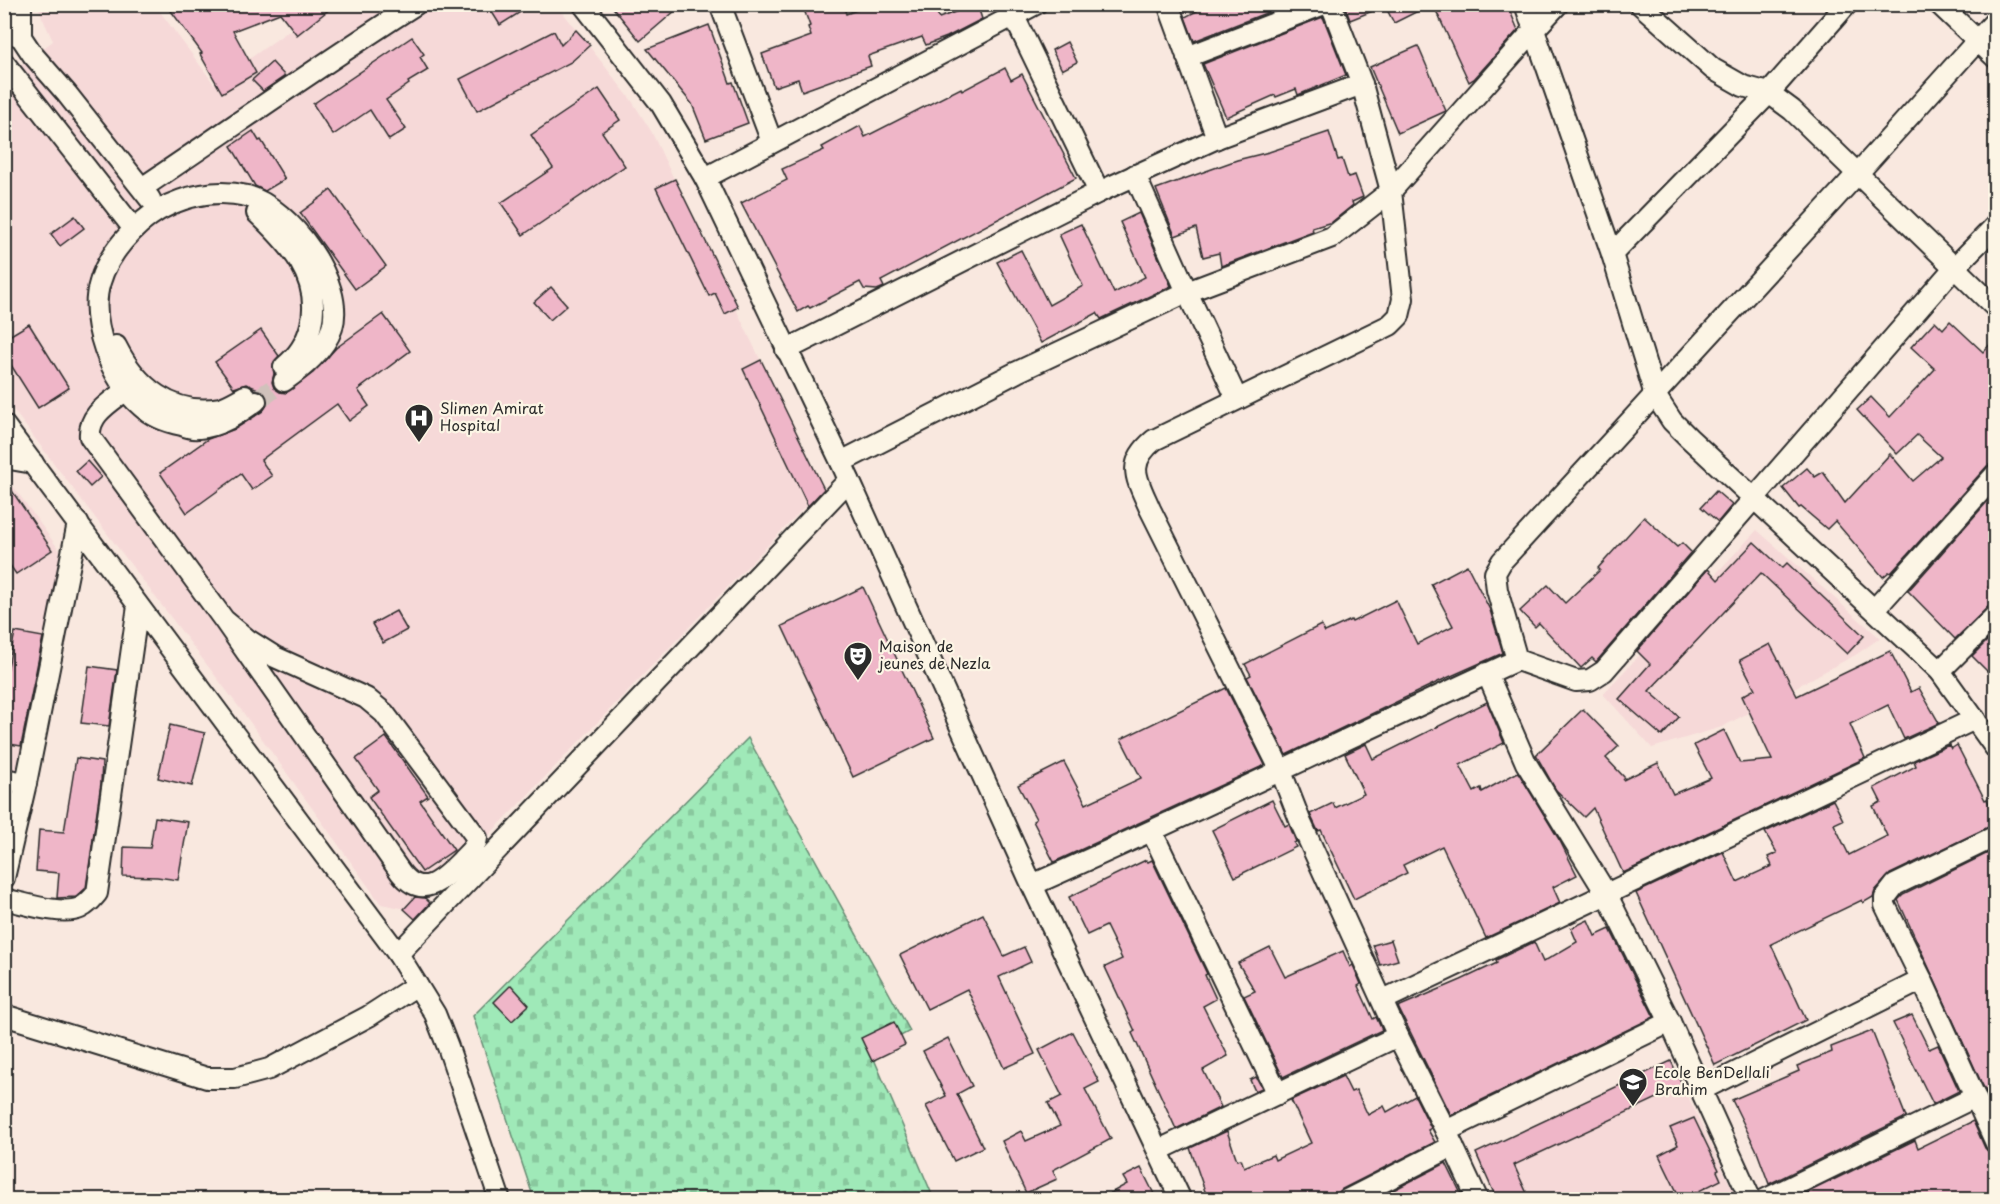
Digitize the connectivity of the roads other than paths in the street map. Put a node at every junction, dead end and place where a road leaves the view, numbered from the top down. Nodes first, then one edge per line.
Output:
1 (21, 4) edge
2 (416, 4) edge
3 (583, 4) edge
4 (720, 4) edge
5 (1036, 4) edge
6 (1168, 4) edge
7 (1324, 4) edge
8 (1331, 4) edge
9 (1525, 4) edge
10 (1558, 4) edge
11 (1640, 4) edge
12 (1847, 4) edge
13 (1939, 4) edge
14 (1010, 10) edge
15 (1995, 20) edge
16 (1534, 30) junction
17 (13, 33) edge
18 (1976, 40) junction
19 (1187, 57) junction
20 (1995, 58) edge
21 (4, 63) edge
22 (1362, 84) junction
23 (1769, 93) junction
24 (1217, 138) junction
25 (772, 142) junction
26 (1858, 173) junction
27 (1135, 175) junction
28 (705, 178) junction
29 (142, 188) junction
30 (1391, 191) junction
31 (1099, 192) junction
32 (160, 210) junction
33 (1995, 225) edge
34 (134, 229) junction
35 (1612, 254) junction
36 (1954, 268) junction
37 (99, 282) junction
38 (1187, 292) junction
39 (1995, 308) edge
40 (786, 350) junction
41 (281, 376) tunnel mouth
42 (126, 390) junction
43 (1655, 395) junction
44 (1237, 399) junction
45 (4, 424) edge
46 (4, 458) edge
47 (33, 463) junction
48 (845, 471) junction
49 (1995, 474) edge
50 (1752, 499) junction
51 (78, 523) junction
52 (138, 606) junction
53 (1875, 609) junction
54 (1995, 615) edge
55 (224, 620) junction
56 (1517, 660) junction
57 (1940, 671) junction
58 (1487, 673) junction
59 (1975, 719) junction
60 (1995, 749) edge
61 (1280, 769) junction
62 (4, 779) edge
63 (26, 783) junction
64 (1152, 832) junction
65 (1995, 836) edge
66 (4, 878) edge
67 (1032, 885) junction
68 (1607, 895) junction
69 (4, 899) edge
70 (398, 954) junction
71 (1922, 980) junction
72 (417, 985) junction
73 (1383, 1000) junction
74 (4, 1015) edge
75 (1670, 1022) junction
76 (1398, 1036) junction
77 (1701, 1090) junction
78 (1278, 1094) junction
79 (1975, 1097) junction
80 (1450, 1139) junction
81 (1995, 1143) edge
82 (1159, 1150) junction
83 (500, 1200) edge
84 (1180, 1200) edge
85 (1347, 1200) edge
86 (1478, 1200) edge
87 (1751, 1200) edge
88 (1764, 1200) edge

1 - 17 street
2 - 29 street
3 - 28 street
4 - 25 street
5 - 14 street
6 - 19 street
7 - 19 street
8 - 22 street
9 - 16 street
10 - 16 street
11 - 23 street
12 - 23 street
13 - 18 street
14 - 25 street
14 - 31 street
15 - 18 street
16 - 30 street
16 - 35 street
17 - 29 street
18 - 20 street
18 - 26 street
19 - 24 street
21 - 34 street
22 - 24 street
22 - 30 street
23 - 26 street
23 - 35 street
24 - 27 street
25 - 28 street
26 - 36 street
26 - 43 street
27 - 31 street
27 - 38 street
28 - 40 street
29 - 32 street
30 - 38 street
30 - 44 street
31 - 40 street
32 - 34 street
32 - 41 street
33 - 36 street
34 - 37 street
35 - 43 street
36 - 39 street
36 - 50 street
37 - 42 street
37 - 42 street
38 - 44 street
38 - 48 street
40 - 48 street
42 - 55 street
43 - 50 street
43 - 56 street
44 - 61 street
45 - 47 street
46 - 47 street
47 - 51 street
48 - 67 street
48 - 70 street
49 - 53 street
50 - 53 street
50 - 56 street
51 - 52 street
51 - 63 street
52 - 69 street
52 - 70 street
53 - 57 street
54 - 57 street
55 - 55 street
56 - 58 street
57 - 59 street
58 - 61 street
58 - 68 street
59 - 60 street
59 - 68 street
61 - 64 street
61 - 73 street
62 - 63 street
63 - 66 street
64 - 67 street
64 - 78 street
65 - 71 street
67 - 82 street
68 - 73 street
68 - 75 street
70 - 72 street
71 - 77 street
71 - 79 street
72 - 74 street
72 - 83 street
73 - 76 street
75 - 77 street
75 - 80 street
76 - 78 street
76 - 80 street
77 - 87 street
78 - 82 street
79 - 81 street
79 - 88 street
80 - 85 street
80 - 86 street
82 - 84 street

